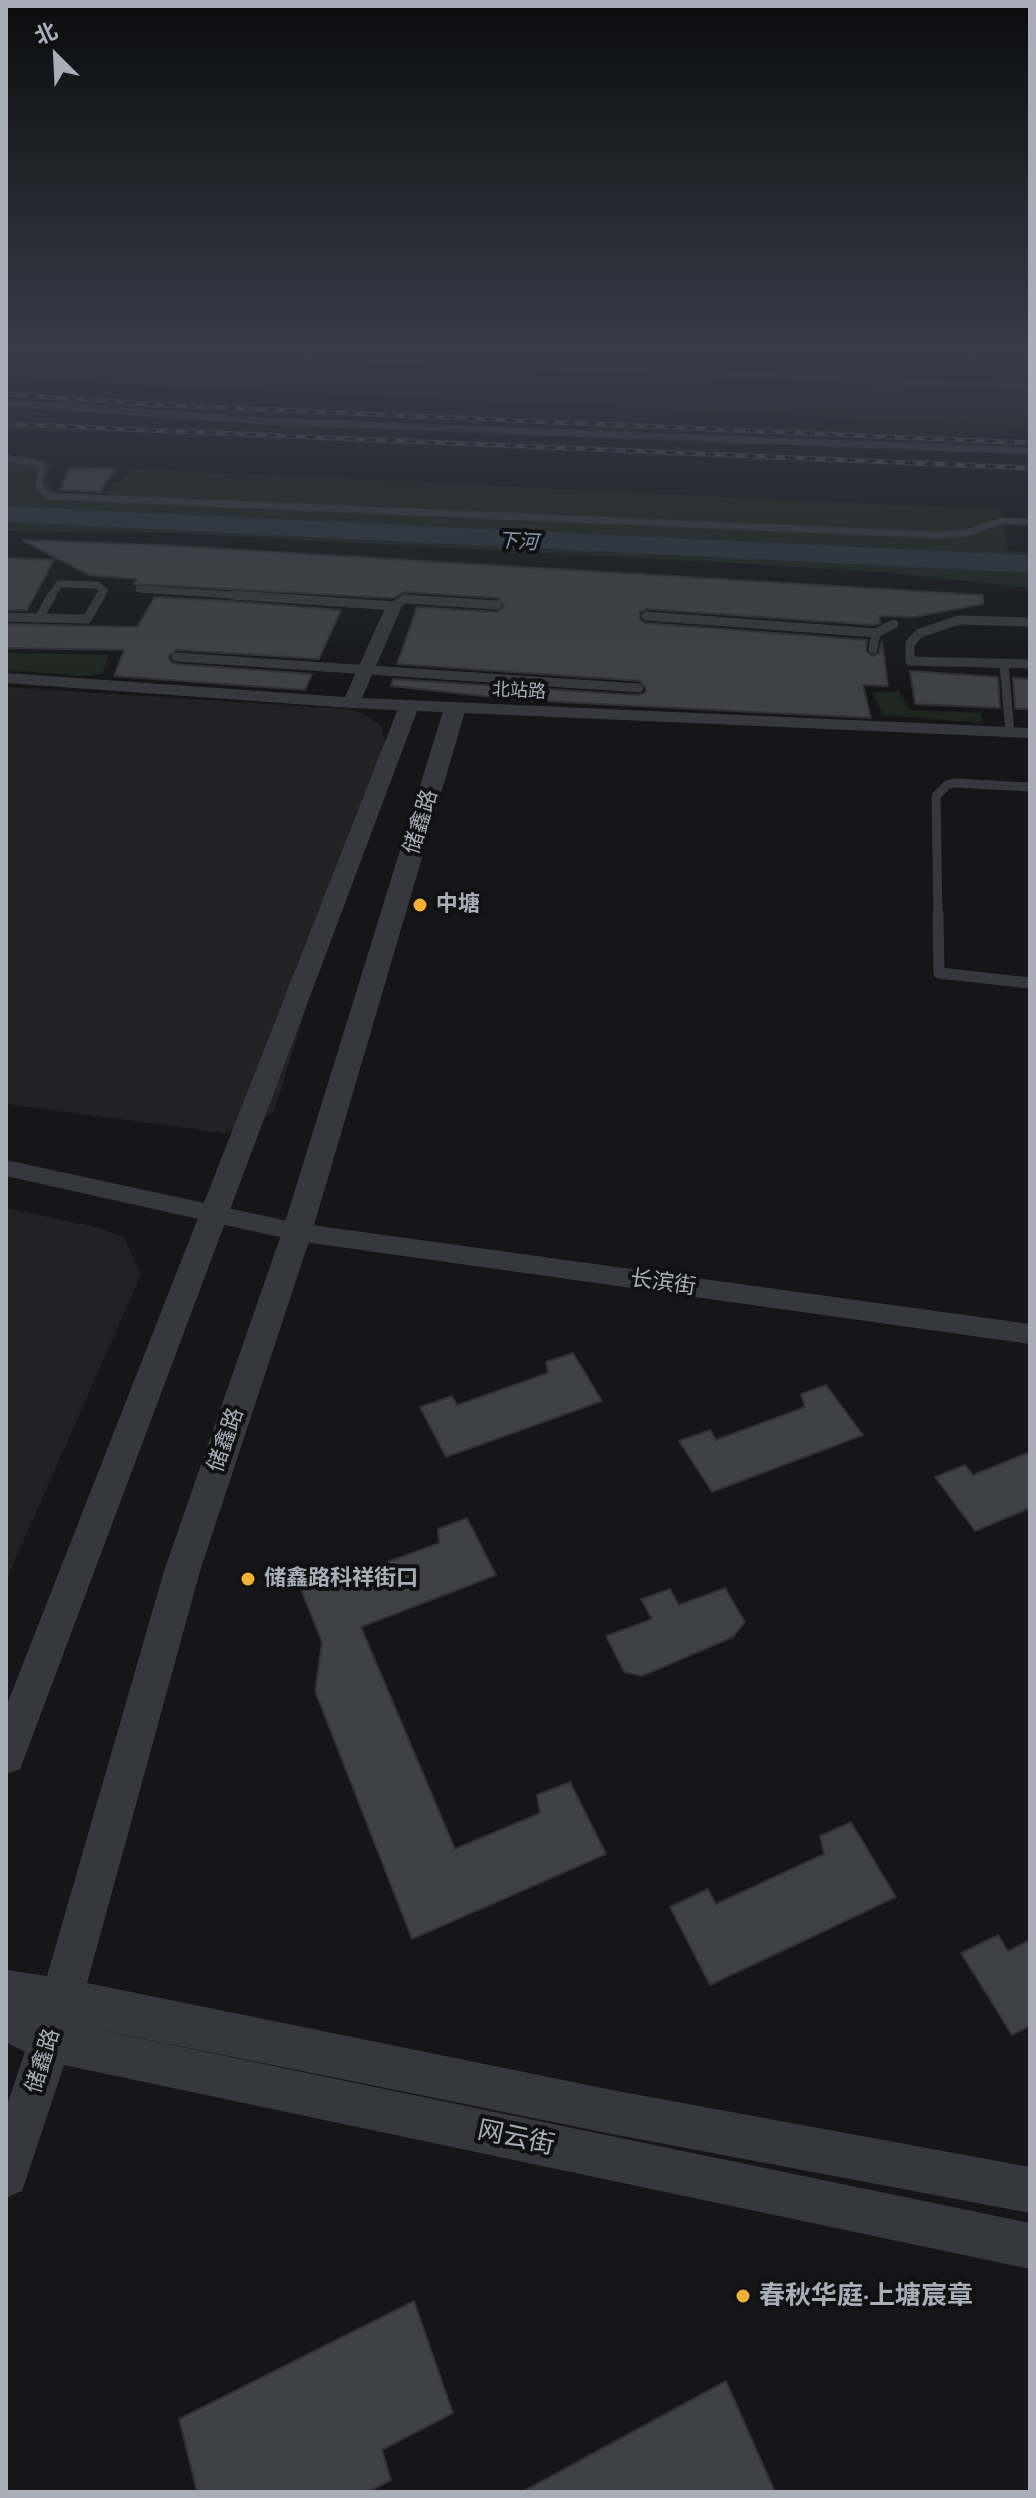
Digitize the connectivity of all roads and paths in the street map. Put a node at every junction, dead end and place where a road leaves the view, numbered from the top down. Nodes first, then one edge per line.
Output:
1 (39, 464) edge
2 (1030, 522) edge
3 (139, 589) dead end
4 (497, 605) dead end
5 (394, 606) junction
6 (646, 616) dead end
7 (6, 617) edge
8 (39, 618) junction
9 (1030, 622) edge
10 (894, 624) dead end
11 (876, 633) junction
12 (873, 649) dead end
13 (176, 657) dead end
14 (910, 661) junction
15 (1004, 664) junction
16 (1030, 664) edge
17 (366, 669) junction
18 (907, 674) dead end
19 (6, 678) edge
20 (639, 688) dead end
21 (351, 703) junction
22 (409, 706) junction
23 (455, 708) junction
24 (1010, 733) junction
25 (1030, 733) edge
26 (1030, 787) edge
27 (1030, 983) edge
28 (6, 1168) edge
29 (212, 1215) junction
30 (297, 1232) junction
31 (1030, 1334) edge
32 (6, 1756) edge
33 (6, 1991) edge
34 (62, 1999) junction
35 (6, 2020) edge
36 (50, 2041) junction
37 (6, 2175) edge
38 (1030, 2190) edge
39 (1030, 2246) edge

1 - 2 lane
3 - 5 lane
4 - 5 lane
5 - 17 street
6 - 11 lane
7 - 8 lane
8 - 8 lane
9 - 14 lane
10 - 11 lane
11 - 12 lane
13 - 17 lane
14 - 15 lane
14 - 18 lane
15 - 16 lane
15 - 24 lane
17 - 20 lane
17 - 21 street
19 - 21 street, 北站路
21 - 22 street, 北站路
22 - 23 street, 北站路
22 - 29 street
23 - 24 street, 北站路
23 - 30 street, 储鑫路
24 - 25 street, 北站路
26 - 27 lane
28 - 29 street, 长滨街
29 - 30 street, 长滨街
29 - 32 street
30 - 31 street, 长滨街
30 - 34 street, 储鑫路
33 - 34 street, 网云街
34 - 36 street, 储鑫路
34 - 38 street, 网云街
35 - 36 street, 网云街
36 - 37 street, 储鑫路
36 - 39 street, 网云街

